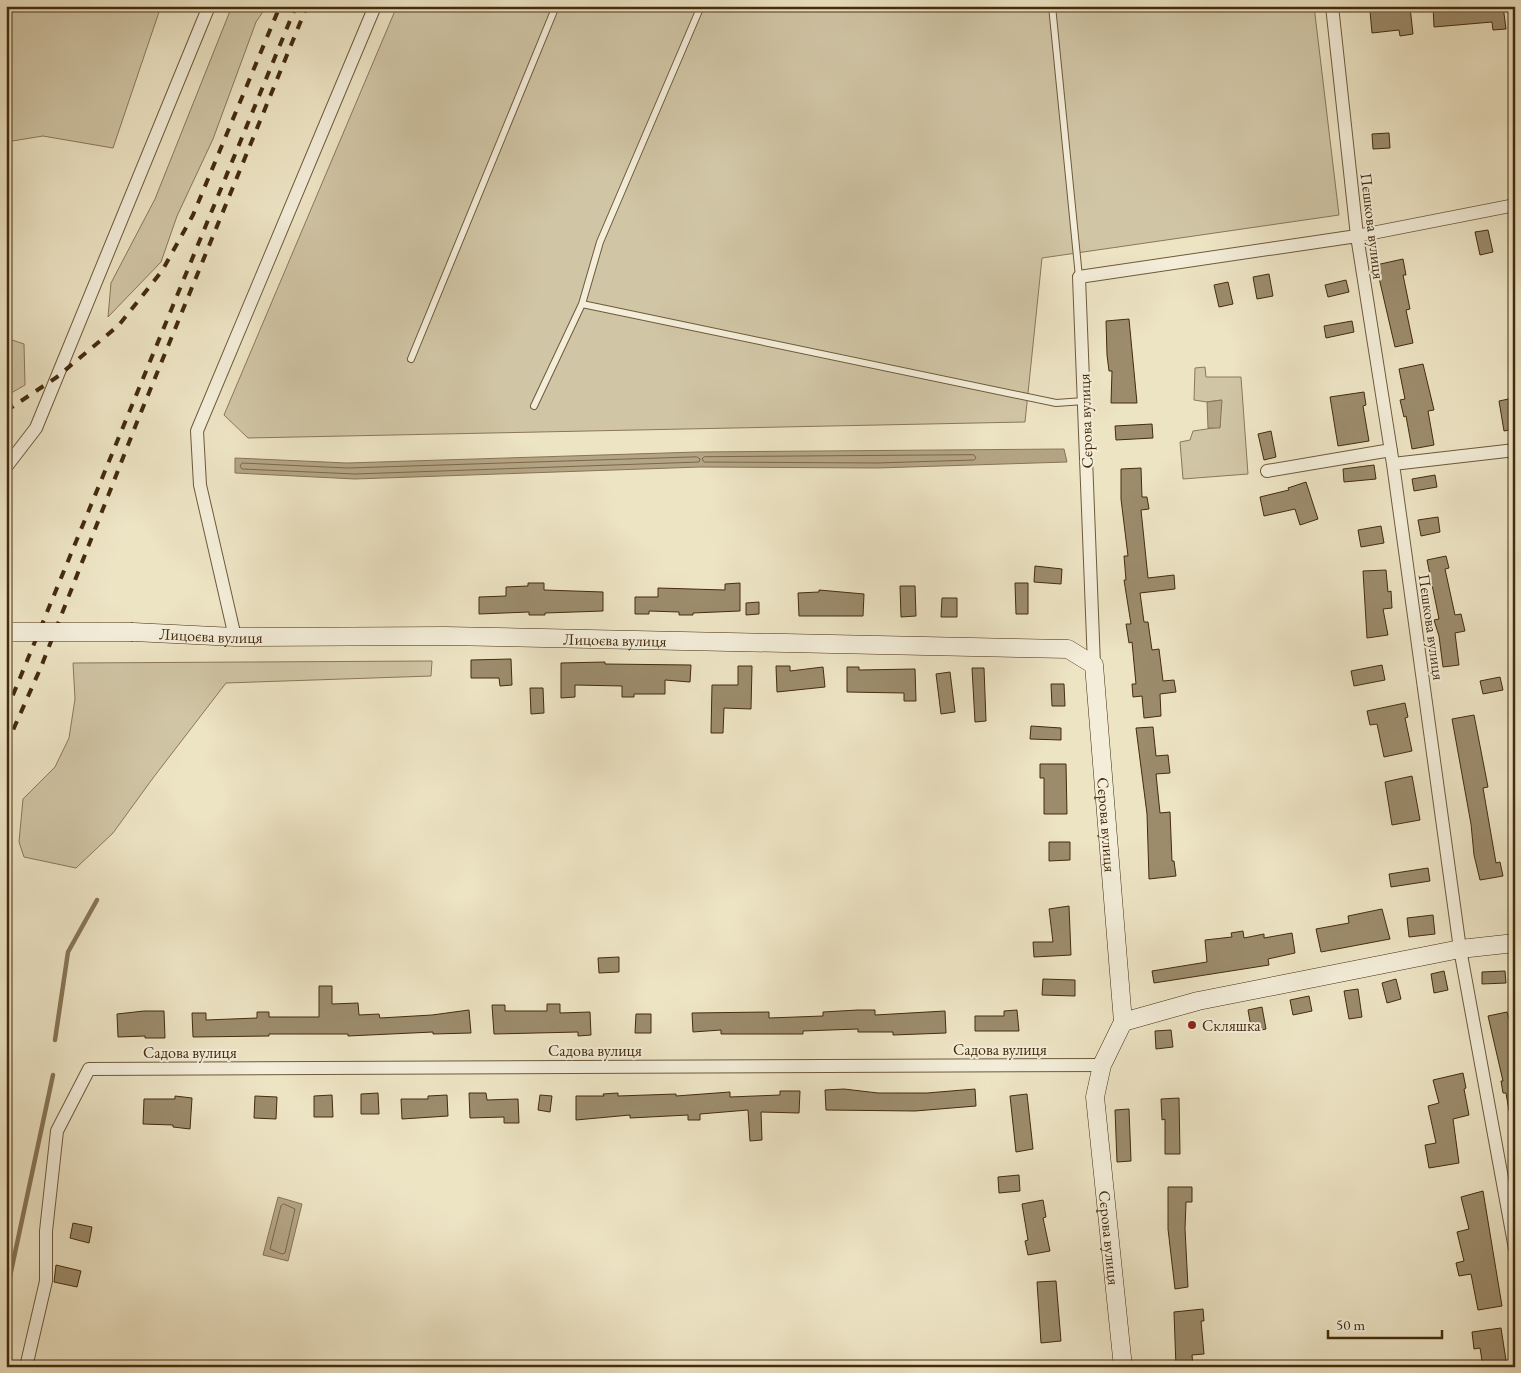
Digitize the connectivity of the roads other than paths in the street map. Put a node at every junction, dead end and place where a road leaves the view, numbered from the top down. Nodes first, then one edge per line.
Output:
1 (209, 6) edge
2 (375, 6) edge
3 (556, 6) edge
4 (701, 6) edge
5 (1052, 6) edge
6 (1332, 6) edge
7 (1515, 205) edge
8 (1357, 236) junction
9 (1079, 277) junction
10 (582, 304) junction
11 (411, 359) dead end
12 (1084, 400) junction
13 (534, 406) dead end
14 (1391, 450) junction
15 (1515, 450) edge
16 (1393, 464) junction
17 (6, 467) edge
18 (1268, 471) dead end
19 (6, 632) edge
20 (235, 637) junction
21 (1094, 665) junction
22 (1515, 943) edge
23 (1460, 949) junction
24 (1123, 1022) junction
25 (1102, 1065) junction
26 (1515, 1249) edge
27 (26, 1367) edge
28 (1123, 1367) edge

1 - 17 street
2 - 20 street
3 - 11 lane
4 - 10 lane
5 - 9 lane
6 - 8 street, Пєшкова вулиця
7 - 8 street
8 - 9 street
8 - 14 street, Пєшкова вулиця
9 - 12 street, Сєрова вулиця
10 - 12 lane
10 - 13 lane
12 - 21 street, Сєрова вулиця
14 - 16 street, Пєшкова вулиця
14 - 18 street
15 - 16 street
16 - 23 street, Пєшкова вулиця
19 - 20 street, Лицоєва вулиця, bridge
20 - 21 street, Лицоєва вулиця
21 - 24 street, Сєрова вулиця
22 - 23 street
23 - 24 street
23 - 26 street, Пєшкова вулиця
24 - 25 street, Сєрова вулиця
25 - 27 street, Садова вулиця
25 - 28 street, Сєрова вулиця

